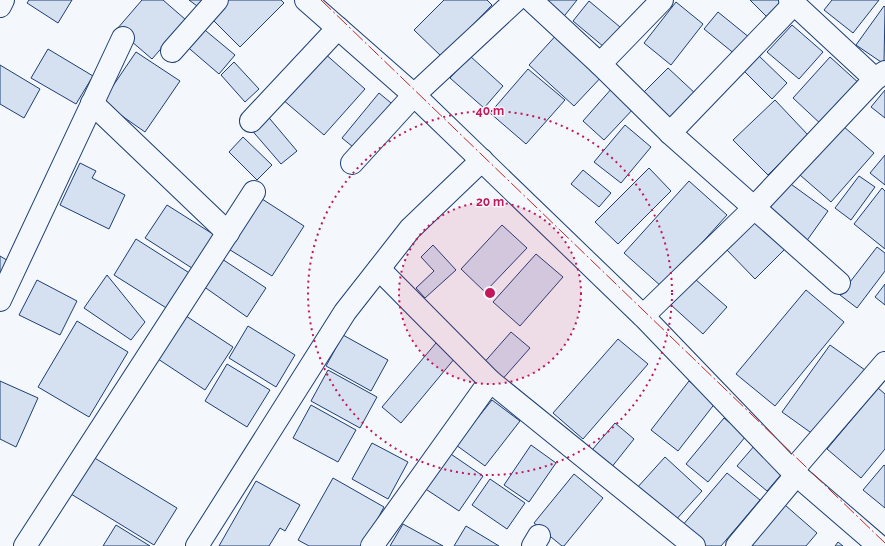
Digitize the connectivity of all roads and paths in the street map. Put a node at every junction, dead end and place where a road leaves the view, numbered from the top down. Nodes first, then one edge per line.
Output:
1 (3, 0) edge
2 (217, 0) edge
3 (306, 0) edge
4 (516, 0) edge
5 (531, 0) edge
6 (662, 0) edge
7 (792, 2) edge
8 (0, 6) edge
9 (338, 28) junction
10 (123, 38) dead end
11 (172, 51) dead end
12 (600, 64) junction
13 (880, 75) edge
14 (414, 95) junction
15 (92, 103) junction
16 (251, 121) dead end
17 (670, 133) junction
18 (482, 160) junction
19 (352, 163) dead end
20 (254, 192) dead end
21 (753, 208) junction
22 (228, 233) junction
23 (379, 270) junction
24 (839, 283) dead end
25 (0, 300) edge
26 (643, 316) junction
27 (885, 363) edge
28 (490, 381) junction
29 (795, 473) junction
30 (25, 546) edge
31 (197, 546) edge
32 (372, 546) edge
33 (694, 546) edge
34 (736, 546) edge
35 (878, 546) edge

1 - 8 street
2 - 11 street
3 - 9 street
4 - 14 street
5 - 12 street
6 - 12 street
7 - 13 street
7 - 17 street
9 - 14 street
9 - 16 street
10 - 15 street
12 - 17 street
13 - 21 street
14 - 18 street
14 - 19 street
15 - 22 street
15 - 25 street
17 - 21 street
18 - 23 street
18 - 26 street
20 - 22 street
21 - 24 street
21 - 26 street
22 - 30 street
23 - 28 street
23 - 31 street
26 - 29 street
27 - 29 street
28 - 32 street
28 - 33 street
29 - 34 street
29 - 35 street

